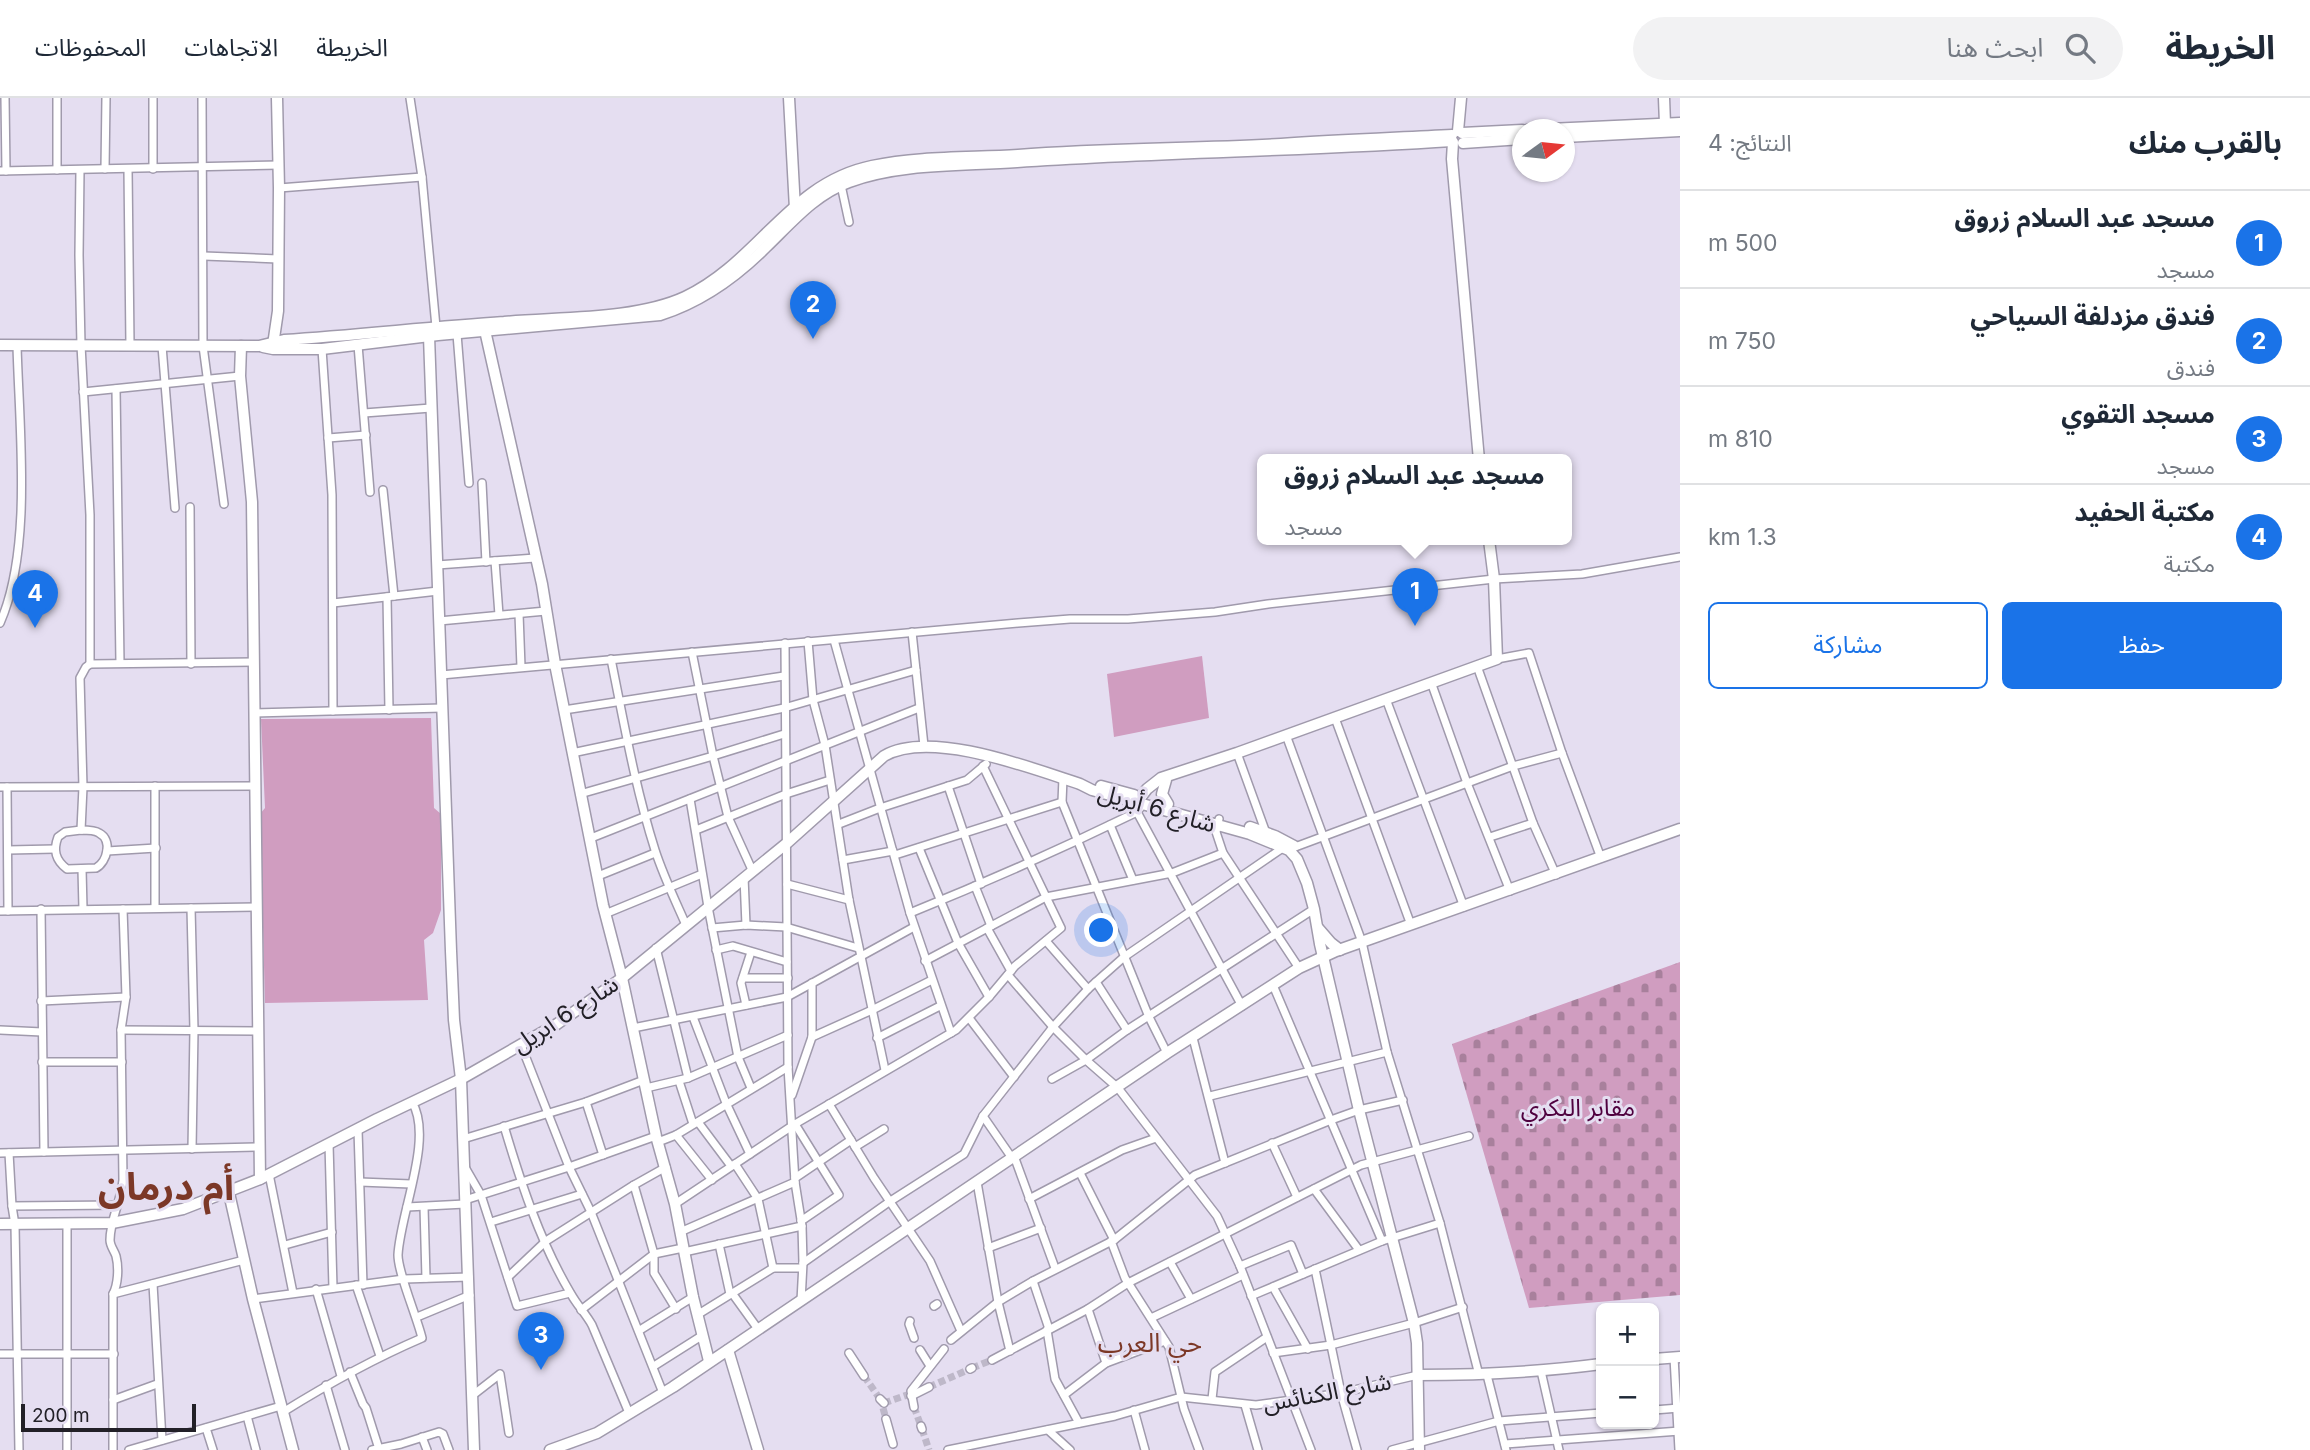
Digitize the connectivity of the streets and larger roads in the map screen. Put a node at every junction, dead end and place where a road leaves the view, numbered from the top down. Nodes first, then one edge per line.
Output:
1 (5, 98) edge
2 (57, 98) edge
3 (106, 98) edge
4 (153, 98) edge
5 (202, 98) edge
6 (277, 98) edge
7 (410, 98) edge
8 (789, 98) edge
9 (1461, 98) edge
10 (1664, 98) edge
11 (1680, 123) edge
12 (1665, 124) junction
13 (1575, 128) edge
14 (1680, 131) edge
15 (1512, 132) edge
16 (1575, 136) edge
17 (1457, 138) junction
18 (1512, 139) edge
19 (1038, 157) junction
20 (279, 165) junction
21 (202, 167) junction
22 (105, 169) junction
23 (128, 169) junction
24 (153, 169) junction
25 (57, 170) junction
26 (80, 170) junction
27 (3, 171) edge
28 (792, 175) junction
29 (422, 177) junction
30 (841, 185) junction
31 (279, 188) junction
32 (814, 190) junction
33 (796, 211) junction
34 (849, 222) dead end
35 (204, 256) junction
36 (278, 259) junction
37 (278, 311) junction
38 (436, 327) junction
39 (485, 327) junction
40 (457, 334) junction
41 (429, 337) junction
42 (0, 345) edge
43 (17, 345) junction
44 (81, 345) junction
45 (130, 345) junction
46 (285, 345) junction
47 (358, 345) junction
48 (162, 346) junction
49 (204, 346) junction
50 (241, 346) junction
51 (273, 346) junction
52 (322, 349) junction
53 (240, 376) junction
54 (209, 380) junction
55 (165, 384) junction
56 (116, 388) junction
57 (83, 392) junction
58 (432, 408) junction
59 (364, 413) junction
60 (366, 435) junction
61 (328, 438) junction
62 (1478, 454) edge
63 (469, 483) dead end
64 (482, 483) dead end
65 (383, 491) dead end
66 (370, 492) dead end
67 (224, 504) dead end
68 (190, 507) dead end
69 (175, 508) dead end
70 (1490, 545) edge
71 (1680, 557) edge
72 (535, 558) junction
73 (495, 561) junction
74 (486, 562) junction
75 (437, 565) junction
76 (1494, 579) junction
77 (438, 591) junction
78 (391, 596) junction
79 (333, 603) junction
80 (546, 611) junction
81 (519, 614) junction
82 (499, 615) junction
83 (439, 621) junction
84 (0, 623) edge
85 (912, 632) junction
86 (834, 639) junction
87 (808, 641) junction
88 (785, 643) junction
89 (692, 652) junction
90 (611, 659) junction
91 (1497, 659) junction
92 (120, 663) junction
93 (254, 663) junction
94 (90, 664) junction
95 (191, 664) junction
96 (555, 664) junction
97 (1477, 666) junction
98 (521, 667) junction
99 (916, 670) junction
100 (441, 675) junction
101 (784, 677) junction
102 (1431, 682) junction
103 (847, 688) junction
104 (699, 690) junction
105 (1386, 699) junction
106 (813, 700) junction
107 (620, 702) junction
108 (442, 708) junction
109 (784, 708) junction
110 (919, 708) junction
111 (389, 710) junction
112 (564, 710) junction
113 (333, 711) junction
114 (254, 713) junction
115 (1335, 718) junction
116 (706, 725) junction
117 (860, 731) junction
118 (784, 734) junction
119 (1286, 735) junction
120 (628, 741) junction
121 (825, 745) junction
122 (924, 746) junction
123 (572, 752) junction
124 (1237, 753) junction
125 (1562, 753) junction
126 (713, 757) junction
127 (991, 758) junction
128 (785, 760) junction
129 (983, 766) junction
130 (1513, 766) junction
131 (870, 768) junction
132 (635, 778) junction
133 (1063, 778) junction
134 (1165, 779) junction
135 (830, 780) junction
136 (1467, 783) junction
137 (1080, 784) junction
138 (155, 786) junction
139 (256, 786) junction
140 (720, 786) junction
141 (948, 786) junction
142 (4, 787) edge
143 (83, 787) junction
144 (1121, 791) junction
145 (580, 793) junction
146 (786, 794) junction
147 (690, 799) junction
148 (1423, 799) junction
149 (1062, 802) junction
150 (1141, 802) junction
151 (833, 803) junction
152 (1168, 804) junction
153 (880, 808) junction
154 (645, 816) junction
155 (728, 817) junction
156 (1371, 818) junction
157 (1008, 819) junction
158 (1218, 822) junction
159 (1533, 823) junction
160 (839, 824) junction
161 (1110, 825) junction
162 (1680, 829) edge
163 (81, 830) junction
164 (696, 830) junction
165 (963, 833) junction
166 (1266, 833) junction
167 (1323, 836) junction
168 (1490, 837) junction
169 (591, 838) junction
170 (1078, 841) junction
171 (787, 843) junction
172 (1289, 847) junction
173 (156, 848) junction
174 (919, 848) junction
175 (55, 849) junction
176 (8, 850) junction
177 (107, 850) junction
178 (656, 853) junction
179 (894, 853) junction
180 (1223, 853) junction
181 (1601, 858) junction
182 (842, 860) junction
183 (1029, 863) junction
184 (82, 869) junction
185 (1172, 873) junction
186 (702, 874) junction
187 (748, 874) junction
188 (1556, 875) junction
189 (598, 876) junction
190 (1239, 878) junction
191 (1133, 880) junction
192 (787, 884) junction
193 (978, 885) junction
194 (1097, 887) junction
195 (670, 888) junction
196 (1510, 891) junction
197 (1046, 897) junction
198 (849, 900) junction
199 (941, 900) junction
200 (257, 907) junction
201 (708, 907) junction
202 (1464, 907) junction
203 (155, 908) junction
204 (191, 908) junction
205 (41, 909) junction
206 (83, 909) junction
207 (123, 909) junction
208 (1314, 909) junction
209 (1191, 910) junction
210 (4, 911) edge
211 (910, 913) junction
212 (605, 914) junction
213 (686, 925) junction
214 (746, 925) junction
215 (1411, 925) junction
216 (786, 927) junction
217 (914, 927) junction
218 (989, 927) junction
219 (1318, 927) junction
220 (712, 928) junction
221 (1276, 934) junction
222 (1046, 941) junction
223 (1362, 942) junction
224 (958, 943) junction
225 (656, 948) junction
226 (858, 948) junction
227 (716, 950) junction
228 (1340, 950) junction
229 (751, 952) junction
230 (1325, 955) junction
231 (860, 957) junction
232 (1125, 957) junction
233 (925, 961) junction
234 (788, 962) junction
235 (1299, 968) junction
236 (1221, 969) junction
237 (1010, 973) junction
238 (622, 978) junction
239 (743, 978) junction
240 (788, 978) junction
241 (932, 979) junction
242 (1096, 982) junction
243 (811, 983) junction
244 (1273, 985) junction
245 (1088, 989) junction
246 (126, 997) junction
247 (788, 997) junction
248 (989, 997) junction
249 (41, 1001) junction
250 (746, 1005) junction
251 (940, 1006) junction
252 (1242, 1006) junction
253 (728, 1009) junction
254 (872, 1010) junction
255 (693, 1017) junction
256 (1149, 1017) junction
257 (969, 1018) junction
258 (674, 1020) junction
259 (1053, 1027) junction
260 (633, 1028) junction
261 (0, 1030) edge
262 (121, 1030) junction
263 (194, 1030) junction
264 (1127, 1030) junction
265 (259, 1031) junction
266 (42, 1032) junction
267 (951, 1033) junction
268 (788, 1035) junction
269 (812, 1037) junction
270 (877, 1038) junction
271 (1193, 1038) junction
272 (521, 1045) junction
273 (1388, 1052) junction
274 (1167, 1053) junction
275 (738, 1057) junction
276 (1086, 1060) junction
277 (42, 1062) junction
278 (122, 1062) junction
279 (1349, 1062) junction
280 (788, 1067) junction
281 (713, 1068) junction
282 (885, 1070) junction
283 (1310, 1070) junction
284 (1014, 1077) junction
285 (688, 1078) junction
286 (461, 1079) junction
287 (1052, 1079) dead end
288 (679, 1081) junction
289 (645, 1084) junction
290 (751, 1088) junction
291 (1118, 1088) junction
292 (1209, 1096) junction
293 (1403, 1100) junction
294 (412, 1102) junction
295 (586, 1102) junction
296 (726, 1102) junction
297 (790, 1103) junction
298 (829, 1104) junction
299 (1359, 1110) junction
300 (548, 1113) junction
301 (983, 1116) junction
302 (1331, 1120) junction
303 (695, 1123) junction
304 (504, 1126) junction
305 (793, 1126) junction
306 (884, 1129) dead end
307 (358, 1130) junction
308 (676, 1135) junction
309 (1469, 1136) dead end
310 (1156, 1138) junction
311 (463, 1139) junction
312 (657, 1139) junction
313 (853, 1143) junction
314 (1272, 1143) junction
315 (329, 1144) junction
316 (260, 1147) junction
317 (192, 1149) junction
318 (1416, 1149) junction
319 (123, 1151) junction
320 (44, 1152) junction
321 (0, 1153) edge
322 (9, 1153) junction
323 (750, 1154) junction
324 (603, 1155) junction
325 (1013, 1157) junction
326 (1373, 1161) junction
327 (818, 1162) junction
328 (1225, 1163) junction
329 (464, 1165) junction
330 (733, 1165) junction
331 (569, 1167) junction
332 (666, 1167) junction
333 (1352, 1170) junction
334 (1080, 1173) junction
335 (264, 1176) junction
336 (1189, 1179) junction
337 (712, 1180) junction
338 (795, 1180) junction
339 (360, 1182) junction
340 (521, 1182) junction
341 (977, 1182) junction
342 (411, 1184) junction
343 (634, 1185) junction
344 (1314, 1189) junction
345 (229, 1193) junction
346 (582, 1194) junction
347 (481, 1195) junction
348 (1297, 1197) junction
349 (758, 1199) junction
350 (1029, 1199) junction
351 (465, 1202) junction
352 (889, 1202) junction
353 (675, 1204) junction
354 (118, 1205) junction
355 (12, 1206) junction
356 (407, 1207) junction
357 (424, 1207) junction
358 (532, 1209) junction
359 (591, 1212) junction
360 (491, 1222) junction
361 (112, 1223) junction
362 (1440, 1223) junction
363 (0, 1224) edge
364 (15, 1224) junction
365 (801, 1224) junction
366 (67, 1225) junction
367 (1041, 1228) junction
368 (909, 1229) junction
369 (332, 1232) junction
370 (680, 1232) junction
371 (1225, 1233) junction
372 (767, 1234) junction
373 (1388, 1239) junction
374 (546, 1241) junction
375 (1112, 1241) junction
376 (719, 1244) junction
377 (285, 1245) junction
378 (988, 1248) junction
379 (684, 1250) junction
380 (1359, 1250) junction
381 (654, 1254) junction
382 (244, 1260) junction
383 (1170, 1262) junction
384 (803, 1266) junction
385 (1240, 1266) junction
386 (773, 1268) junction
387 (1055, 1268) junction
388 (1315, 1269) junction
389 (1303, 1274) junction
390 (1243, 1275) junction
391 (469, 1277) junction
392 (508, 1277) junction
393 (426, 1278) junction
394 (404, 1279) junction
395 (1033, 1280) junction
396 (620, 1281) junction
397 (1128, 1283) junction
398 (153, 1284) junction
399 (360, 1285) junction
400 (1273, 1287) junction
401 (332, 1288) junction
402 (316, 1289) junction
403 (293, 1293) junction
404 (570, 1293) junction
405 (731, 1293) junction
406 (113, 1294) junction
407 (470, 1295) junction
408 (1251, 1296) junction
409 (694, 1297) junction
410 (253, 1299) junction
411 (1191, 1299) junction
412 (801, 1301) junction
413 (998, 1302) junction
414 (1463, 1307) junction
415 (676, 1309) junction
416 (1088, 1309) junction
417 (581, 1310) junction
418 (698, 1315) junction
419 (417, 1317) junction
420 (1151, 1318) junction
421 (910, 1321) dead end
422 (1414, 1323) junction
423 (758, 1329) junction
424 (1048, 1329) junction
425 (640, 1330) junction
426 (961, 1331) junction
427 (703, 1335) junction
428 (1267, 1337) junction
429 (914, 1338) dead end
430 (951, 1340) dead end
431 (1165, 1341) junction
432 (1331, 1345) junction
433 (920, 1349) dead end
434 (944, 1349) dead end
435 (1308, 1349) junction
436 (728, 1350) junction
437 (1010, 1351) junction
438 (849, 1353) dead end
439 (1273, 1353) junction
440 (0, 1354) edge
441 (19, 1354) junction
442 (114, 1354) junction
443 (66, 1355) junction
444 (380, 1356) junction
445 (1677, 1357) edge
446 (1659, 1359) edge
447 (992, 1360) tunnel mouth
448 (709, 1361) junction
449 (1106, 1363) junction
450 (1596, 1365) edge
451 (654, 1366) junction
452 (930, 1366) junction
453 (1541, 1371) junction
454 (350, 1372) junction
455 (1418, 1375) junction
456 (1483, 1375) junction
457 (341, 1376) junction
458 (864, 1376) tunnel mouth
459 (158, 1384) junction
460 (326, 1385) junction
461 (929, 1387) tunnel mouth
462 (663, 1393) junction
463 (1341, 1393) junction
464 (473, 1395) junction
465 (910, 1395) junction
466 (1064, 1395) junction
467 (1181, 1397) junction
468 (1212, 1399) junction
469 (113, 1400) junction
470 (1292, 1401) junction
471 (1245, 1405) junction
472 (914, 1407) tunnel mouth
473 (1678, 1408) edge
474 (282, 1409) junction
475 (1134, 1410) junction
476 (1659, 1410) edge
477 (629, 1413) junction
478 (1596, 1413) edge
479 (247, 1416) junction
480 (1552, 1417) junction
481 (886, 1419) tunnel mouth
482 (1499, 1421) junction
483 (1079, 1423) junction
484 (206, 1428) junction
485 (1048, 1430) junction
486 (1679, 1431) edge
487 (509, 1433) dead end
488 (422, 1437) junction
489 (1557, 1439) junction
490 (162, 1440) junction
491 (893, 1444) dead end
492 (978, 1444) junction
493 (1419, 1446) edge
494 (152, 1447) edge
495 (402, 1447) edge
496 (1506, 1447) edge
497 (379, 1449) edge
498 (19, 1450) edge
499 (67, 1450) edge
500 (113, 1450) edge
501 (129, 1450) edge
502 (213, 1450) edge
503 (256, 1450) edge
504 (293, 1450) edge
505 (345, 1450) edge
506 (372, 1450) edge
507 (427, 1450) edge
508 (449, 1450) edge
509 (474, 1450) edge
510 (550, 1450) edge
511 (758, 1450) edge
512 (948, 1450) edge
513 (985, 1450) edge
514 (1070, 1450) edge
515 (1145, 1450) edge
516 (1199, 1450) edge
517 (1258, 1450) edge
518 (1311, 1450) edge
519 (1357, 1450) edge
520 (1392, 1450) edge
521 (1559, 1450) edge
522 (1679, 1450) edge

1 - 27 street
2 - 25 street
3 - 22 street
4 - 24 street
5 - 21 street
6 - 20 street
7 - 29 street
8 - 28 street
9 - 17 street
10 - 12 street
11 - 12 street
12 - 13 street
14 - 16 street
15 - 17 street
17 - 18 street
17 - 19 street
17 - 62 street
19 - 30 street
19 - 32 street
20 - 21 street
20 - 31 street
21 - 24 street
21 - 35 street
22 - 23 street
22 - 26 street
23 - 24 street
23 - 45 street
25 - 26 street
25 - 27 street
26 - 44 street
28 - 32 street
28 - 33 street
29 - 31 street
29 - 38 street
30 - 33 street
30 - 34 street
31 - 36 street
32 - 33 street
33 - 39 street
35 - 36 street
35 - 49 street
36 - 37 street
37 - 46 street
37 - 51 street
38 - 39 street
38 - 46 street
39 - 40 street
39 - 72 street
40 - 41 street
40 - 63 street
41 - 47 street
41 - 58 street
42 - 43 street
43 - 44 street
43 - 84 street
44 - 45 street
44 - 57 street
45 - 48 street
46 - 51 street
46 - 52 street
47 - 52 street
47 - 59 street
48 - 49 street
48 - 55 street
49 - 50 street
49 - 54 street
50 - 51 street
50 - 53 street
52 - 61 street
53 - 54 street
53 - 93 street
54 - 55 street
54 - 67 street
55 - 56 street
55 - 69 street
56 - 57 street
56 - 92 street
57 - 94 street
58 - 59 street
58 - 75 street
59 - 60 street
60 - 61 street
60 - 66 street
61 - 79 street
64 - 74 street
65 - 78 street
68 - 95 street
70 - 76 street
71 - 76 street
72 - 73 street
72 - 80 street
73 - 74 street
73 - 82 street
74 - 75 street
75 - 77 street
76 - 85 street
76 - 91 street
77 - 78 street
77 - 83 street
78 - 79 street
78 - 111 street
79 - 113 street
80 - 81 street
80 - 96 street
81 - 82 street
81 - 98 street
82 - 83 street
83 - 100 street
85 - 86 street
85 - 99 street
86 - 87 street
86 - 103 street
87 - 88 street
87 - 106 street
88 - 89 street
88 - 101 street
89 - 90 street
89 - 104 street
90 - 96 street
90 - 107 street
91 - 97 street
91 - 125 street
92 - 94 street
92 - 95 street
93 - 95 street
93 - 114 street
94 - 143 street
96 - 98 street
96 - 112 street
97 - 102 street
97 - 130 street
98 - 100 street
99 - 103 street
99 - 110 street
100 - 108 street
101 - 104 street
101 - 109 street
102 - 105 street
102 - 136 street
103 - 106 street
103 - 117 street
104 - 107 street
104 - 116 street
105 - 115 street
105 - 148 street
106 - 109 street
106 - 121 street
107 - 112 street
107 - 120 street
108 - 111 street
108 - 286 street
109 - 116 street
109 - 118 street
110 - 117 street
110 - 122 street
111 - 113 street
112 - 123 street
113 - 114 street
114 - 139 street
115 - 119 street
115 - 156 street
116 - 120 street
116 - 126 street
117 - 121 street
117 - 131 street
118 - 126 street
118 - 128 street
119 - 124 street
119 - 167 street
120 - 123 street
120 - 132 street
121 - 128 street
121 - 135 street
122 - 127 street, شارع 6 ابريل
122 - 131 street, شارع 6 ابريل
123 - 145 street
124 - 134 street
124 - 166 street
125 - 130 street
125 - 181 street
126 - 132 street
126 - 140 street
127 - 129 street
127 - 133 street, شارع 6 ابريل
128 - 140 street
128 - 146 street
129 - 141 street
129 - 157 street
130 - 136 street
130 - 159 street
131 - 151 street, شارع 6 ابريل
131 - 153 street
132 - 145 street
132 - 154 street
133 - 137 street, شارع 6 ابريل
133 - 149 street
134 - 144 street
134 - 150 street
134 - 152 street
135 - 146 street
135 - 151 street
136 - 148 street
136 - 168 street
137 - 144 street, شارع 6 أبريل
137 - 150 street, شارع 6 أبريل
138 - 139 street
138 - 143 street
138 - 173 street
139 - 200 street
140 - 147 street
140 - 155 street
141 - 153 street
141 - 165 street
142 - 143 street
142 - 176 street
143 - 163 street
144 - 150 street, شارع 6 أبريل
145 - 169 street
146 - 155 street
146 - 171 street
147 - 154 street
147 - 164 street
148 - 156 street
148 - 202 street
149 - 157 street
149 - 170 street
150 - 152 street, شارع 6 أبريل
150 - 158 street, شارع 6 أبريل
150 - 161 street
150 - 185 street
151 - 160 street
151 - 171 street, شارع 6 ابريل
152 - 158 street, شارع 6 أبريل
153 - 160 street
153 - 179 street
154 - 169 street
154 - 178 street
155 - 164 street
155 - 187 street
156 - 167 street
156 - 215 street
157 - 165 street
157 - 183 street
158 - 166 street, شارع 6 أبريل
158 - 172 street, شارع 6 أبريل
158 - 180 street
159 - 168 street
159 - 188 street
160 - 182 street
161 - 170 street
161 - 191 street
162 - 181 street
163 - 175 street
163 - 177 street
164 - 186 street
165 - 174 street
165 - 193 street
166 - 172 street, شارع 6 أبريل
167 - 172 street
167 - 223 street
168 - 196 street
169 - 189 street
170 - 183 street
170 - 194 street
171 - 187 street, شارع 6 ابريل
171 - 192 street
172 - 190 street
172 - 208 street, شارع 6 أبريل
173 - 177 street
173 - 203 street
174 - 179 street
174 - 199 street
175 - 176 street
175 - 184 street
176 - 210 street
177 - 184 street
178 - 189 street
178 - 195 street
179 - 182 street
179 - 211 street
180 - 185 street
180 - 190 street
181 - 188 street
182 - 198 street
183 - 193 street
183 - 197 street
184 - 206 street
185 - 191 street
185 - 209 street
186 - 195 street
186 - 201 street
187 - 201 street, شارع 6 ابريل
187 - 214 street
188 - 196 street
189 - 212 street
190 - 209 street
190 - 221 street
191 - 194 street
192 - 198 street
192 - 216 street
193 - 199 street
193 - 218 street
194 - 197 street
194 - 232 street
195 - 212 street
195 - 213 street
196 - 202 street
197 - 218 street
197 - 222 street
198 - 226 street
199 - 211 street
199 - 224 street
200 - 204 street
200 - 265 street
201 - 213 street, شارع 6 ابريل
201 - 220 street
202 - 215 street
203 - 204 street
203 - 207 street
204 - 263 street
205 - 206 street
205 - 210 street
205 - 249 street
206 - 207 street
207 - 246 street
208 - 219 street, شارع 6 أبريل
208 - 221 street
209 - 232 street
209 - 236 street
211 - 217 street
212 - 238 street
213 - 225 street, شارع 6 ابريل
214 - 216 street
214 - 220 street
215 - 223 street
216 - 226 street
216 - 234 street
217 - 231 street
217 - 233 street
218 - 224 street
218 - 237 street
219 - 228 street
219 - 230 street, شارع 6 أبريل
220 - 227 street
221 - 235 street
221 - 236 street
222 - 237 street
222 - 245 street
223 - 228 street
223 - 273 street
224 - 233 street
224 - 248 street
225 - 238 street, شارع 6 ابريل
225 - 258 street
226 - 231 street
227 - 229 street
227 - 253 street
228 - 230 street
229 - 234 street
229 - 239 street
230 - 235 street
230 - 279 street, شارع 6 أبريل
231 - 243 street
231 - 254 street
232 - 242 street
232 - 256 street
233 - 241 street
234 - 240 street
235 - 244 street
236 - 252 street
236 - 256 street
237 - 248 street
237 - 259 street
238 - 260 street
238 - 272 street, شارع 6 ابريل
239 - 240 street
239 - 250 street
240 - 247 street
241 - 251 street
241 - 254 street
242 - 245 street
242 - 264 street
243 - 247 street
243 - 269 street
244 - 252 street
244 - 283 street
245 - 259 street
246 - 249 street
246 - 262 street
247 - 250 street
247 - 268 street
248 - 257 street
249 - 266 street
250 - 253 street
251 - 267 street
251 - 270 street
252 - 271 street
253 - 255 street
253 - 275 street
254 - 269 street
254 - 270 street
255 - 258 street
255 - 281 street
256 - 264 street
256 - 274 street
257 - 267 street
257 - 284 street
258 - 260 street
258 - 285 street
259 - 276 street
259 - 284 street
260 - 289 street
261 - 266 street
262 - 263 street
262 - 278 street
263 - 265 street
263 - 317 street
264 - 276 street
265 - 316 street
266 - 277 street
267 - 282 street
268 - 275 street
268 - 280 street
269 - 297 street
270 - 282 street
271 - 274 street
271 - 292 street
272 - 286 street, شارع 6 ابريل
272 - 300 street
273 - 279 street
273 - 293 street
274 - 291 street
275 - 281 street
275 - 290 street
276 - 287 street
276 - 291 street
277 - 278 street
277 - 320 street
278 - 319 street
279 - 283 street
279 - 299 street, شارع 6 أبريل
280 - 290 street
280 - 297 street
281 - 285 street
281 - 296 street
282 - 298 street
283 - 292 street
283 - 302 street
284 - 301 street
285 - 288 street
286 - 294 street, شارع 6 ابريل
286 - 311 street
288 - 289 street
288 - 303 street
289 - 295 street
289 - 312 street
290 - 296 street
291 - 310 street
291 - 325 street
292 - 328 street
293 - 299 street
293 - 318 street
294 - 307 street, شارع 6 ابريل
294 - 342 street
295 - 300 street
295 - 324 street
296 - 303 street
296 - 323 street
297 - 305 street
298 - 305 street
298 - 313 street
299 - 302 street
299 - 326 street, شارع 6 أبريل
300 - 304 street
300 - 331 street
301 - 325 street
301 - 352 street
302 - 314 street
302 - 333 street
303 - 308 street
303 - 330 street
304 - 311 street
304 - 340 street
305 - 323 street
305 - 327 street
305 - 338 street
306 - 313 street
307 - 315 street, شارع 6 ابريل
307 - 339 street
308 - 312 street
308 - 337 street
309 - 318 street
310 - 334 street
310 - 336 street
311 - 329 street
312 - 324 street
312 - 332 street
313 - 327 street
313 - 352 street
314 - 328 street
314 - 348 street
315 - 335 street, شارع 6 ابريل
315 - 369 street
316 - 317 street
316 - 335 street
317 - 319 street
318 - 326 street
318 - 362 street
319 - 320 street
319 - 354 street
320 - 322 street
321 - 322 street
322 - 355 street
323 - 330 street
324 - 331 street
325 - 341 street
325 - 350 street
326 - 333 street
326 - 373 street, شارع 6 أبريل
327 - 338 street
327 - 365 street
328 - 336 street
329 - 347 street
329 - 351 street
330 - 337 street
330 - 349 street
331 - 340 street
331 - 346 street
332 - 343 street
332 - 353 street
333 - 344 street
333 - 373 street
334 - 350 street
334 - 375 street
335 - 345 street, شارع 6 ابريل
335 - 377 street
336 - 371 street
336 - 375 street
337 - 353 street
338 - 349 street
338 - 365 street
339 - 342 street
339 - 399 street
340 - 347 street
340 - 358 street
341 - 368 street
341 - 378 street
342 - 356 street
343 - 359 street
343 - 381 street
344 - 348 street
344 - 380 street
345 - 361 street, شارع 6 ابريل
345 - 382 street
346 - 358 street
346 - 359 street
347 - 351 street
347 - 360 street
348 - 371 street
349 - 370 street
349 - 372 street
350 - 367 street
351 - 357 street
351 - 391 street
352 - 368 street
352 - 384 street
353 - 370 street
354 - 355 street
354 - 361 street
355 - 364 street
356 - 357 street
356 - 394 street
357 - 393 street
358 - 360 street
358 - 374 street
359 - 374 street
359 - 396 street
360 - 392 street
361 - 366 street, شارع 6 ابريل
361 - 406 street
362 - 373 street
362 - 414 street
363 - 364 street, شارع 6 ابريل
364 - 366 street, شارع 6 ابريل
364 - 441 street
365 - 372 street
365 - 384 street
366 - 443 street
367 - 378 street
367 - 387 street
368 - 412 street
368 - 426 street
369 - 377 street
369 - 401 street
370 - 379 street
371 - 383 street
371 - 385 street
372 - 376 street
372 - 386 street
373 - 380 street
373 - 422 street, شارع 6 أبريل
374 - 392 street
374 - 404 street
375 - 387 street
375 - 397 street
376 - 379 street
376 - 405 street
377 - 403 street
378 - 413 street
379 - 381 street
379 - 409 street
380 - 388 street
381 - 396 street
381 - 415 street
382 - 398 street
382 - 410 street
383 - 397 street
383 - 411 street
384 - 386 street
384 - 412 street
385 - 389 street
385 - 390 street
386 - 405 street
387 - 395 street
388 - 389 street
388 - 432 street
389 - 400 street
390 - 408 street
390 - 411 street
391 - 393 street
391 - 407 street
392 - 404 street
393 - 394 street
394 - 399 street
394 - 419 street
395 - 413 street
395 - 424 street
396 - 417 street
396 - 425 street
397 - 416 street
397 - 420 street
398 - 406 street
398 - 459 street
399 - 401 street
399 - 444 street
400 - 408 street
400 - 435 street
401 - 402 street
402 - 403 street
402 - 457 street
403 - 410 street
404 - 417 street
405 - 418 street
405 - 423 street
406 - 442 street
407 - 419 street
407 - 464 street
408 - 428 street
409 - 415 street
409 - 418 street
410 - 474 street
411 - 420 street
412 - 423 street
413 - 426 street
413 - 437 street
414 - 422 street
414 - 456 street
415 - 425 street
416 - 424 street
416 - 449 street
417 - 477 street
418 - 427 street
419 - 444 street
420 - 431 street
421 - 429 street
422 - 432 street
422 - 455 street, شارع 6 أبريل
423 - 436 street
424 - 437 street
424 - 466 street
425 - 451 street
426 - 430 street
427 - 448 street
427 - 451 street
428 - 439 street
428 - 468 street
431 - 449 street
431 - 467 street
432 - 435 street
432 - 463 street
433 - 452 street
434 - 452 street
435 - 439 street
436 - 448 street
436 - 511 street
437 - 447 street
438 - 458 street
439 - 470 street
440 - 441 street
441 - 443 street
441 - 498 street
442 - 443 street
442 - 469 street
443 - 499 street
444 - 454 street
445 - 446 street
445 - 473 street
448 - 462 street
449 - 466 street
450 - 453 street
451 - 462 street
452 - 465 street
453 - 456 street
453 - 480 street
454 - 457 street
454 - 497 street
455 - 456 street
455 - 463 street, شارع الكنائس
455 - 493 street, شارع 6 أبريل
456 - 482 street
457 - 460 street
459 - 469 street
459 - 490 street
460 - 474 street
460 - 505 street
461 - 465 street
462 - 477 street
463 - 470 street, شارع الكنائس
463 - 519 street
464 - 487 street
464 - 509 street
465 - 472 street
466 - 483 street
467 - 468 street, شارع الكنائس
467 - 475 street, شارع الكنائس
467 - 516 street
468 - 471 street, شارع الكنائس
469 - 500 street
470 - 471 street, شارع الكنائس
470 - 518 street
471 - 517 street
473 - 476 street
473 - 486 street
474 - 479 street
474 - 504 street
475 - 483 street, شارع الكنائس
475 - 515 street
477 - 510 street
478 - 480 street
479 - 484 street
479 - 503 street
480 - 482 street
480 - 489 street
481 - 491 street
482 - 493 street
482 - 496 street
483 - 485 street, شارع الكنائس
484 - 490 street
484 - 502 street
485 - 492 street, شارع الكنائس
485 - 514 street
486 - 489 street
486 - 522 street
488 - 495 street
488 - 507 street
488 - 508 street
489 - 496 street
489 - 521 street
490 - 494 street
492 - 512 street, شارع الكنائس
492 - 513 street
493 - 520 street
494 - 501 street
495 - 497 street
497 - 506 street

